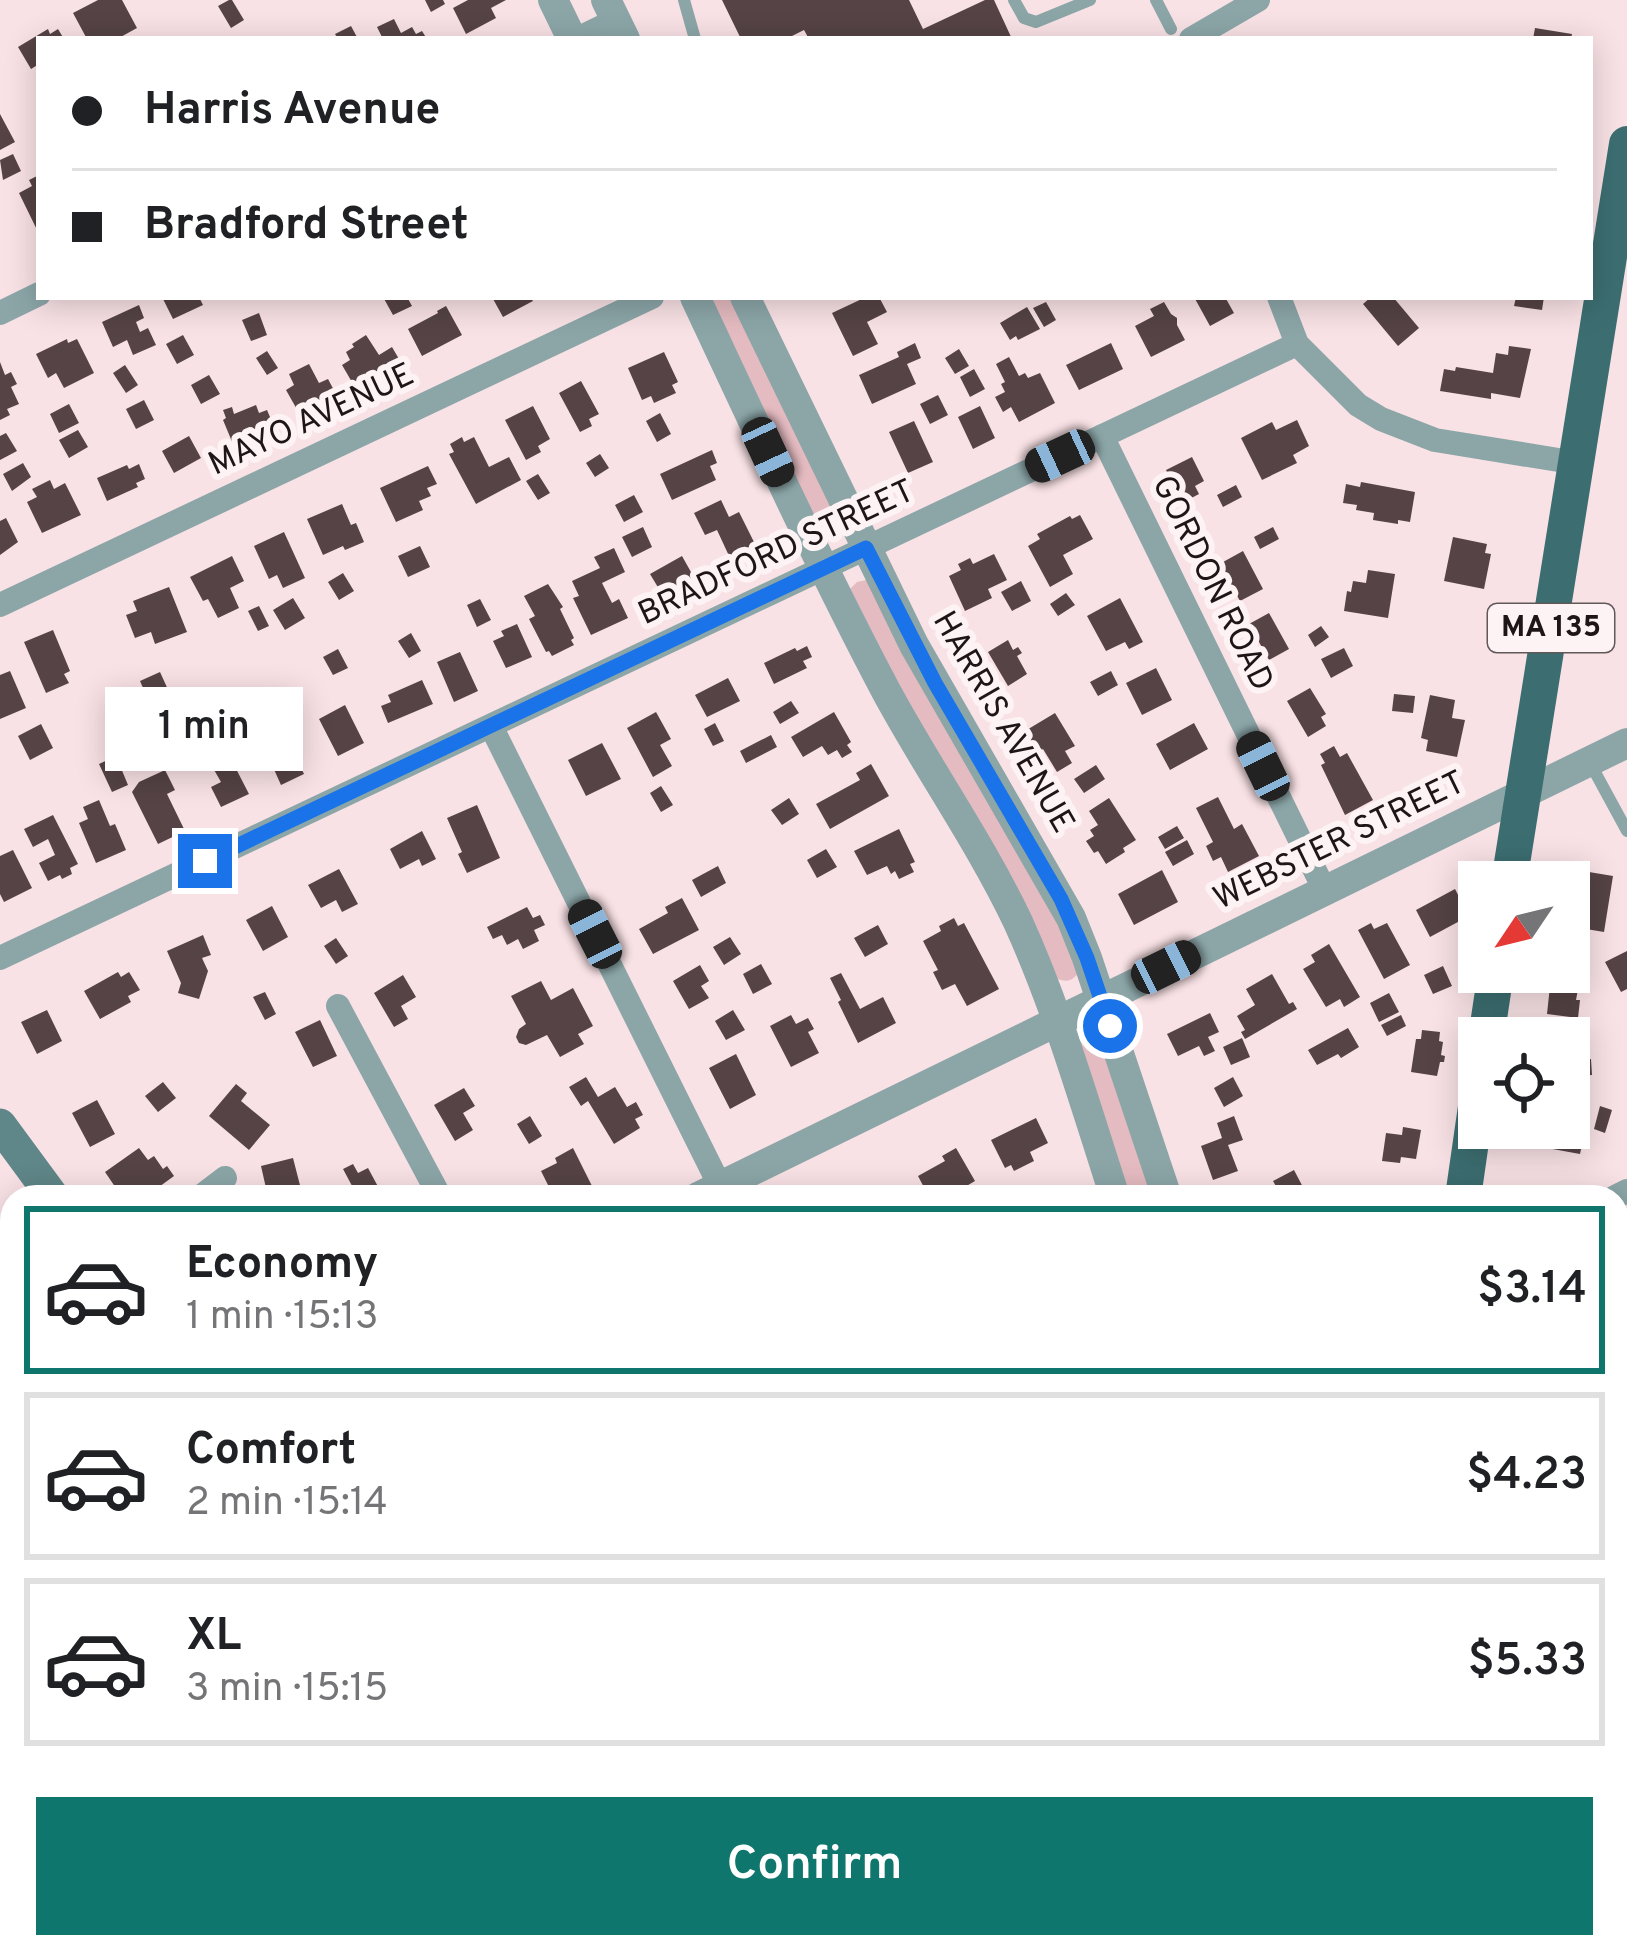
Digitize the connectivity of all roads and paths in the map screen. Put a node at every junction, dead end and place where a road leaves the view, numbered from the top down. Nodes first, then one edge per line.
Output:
1 (554, 0) edge
2 (684, 0) edge
3 (1014, 0) edge
4 (1090, 0) edge
5 (1156, 0) edge
6 (1258, 0) edge
7 (616, 20) edge
8 (572, 36) edge
9 (581, 36) edge
10 (694, 36) edge
11 (1179, 36) edge
12 (1627, 144) edge
13 (36, 295) edge
14 (646, 300) edge
15 (695, 300) edge
16 (747, 300) edge
17 (1280, 300) edge
18 (0, 313) edge
19 (1297, 344) junction
20 (1102, 436) junction
21 (1576, 464) junction
22 (866, 548) junction
23 (823, 568) junction
24 (0, 605) edge
25 (491, 725) junction
26 (1627, 743) edge
27 (1589, 762) junction
28 (1525, 793) junction
29 (1627, 831) edge
30 (1513, 861) edge
31 (1324, 889) junction
32 (0, 958) edge
33 (1100, 998) junction
34 (338, 1006) dead end
35 (1057, 1020) junction
36 (0, 1125) edge
37 (1470, 1149) edge
38 (225, 1178) dead end
39 (43, 1185) edge
40 (216, 1185) edge
41 (434, 1185) edge
42 (706, 1185) edge
43 (721, 1185) edge
44 (1111, 1185) edge
45 (1162, 1185) edge
46 (1465, 1185) edge

1 - 8 street
2 - 10 lane
3 - 4 lane
5 - 11 lane
6 - 11 street
7 - 9 street
12 - 21 main road, MA 135
13 - 18 street
14 - 24 street, MAYO AVENUE
15 - 23 street
16 - 22 street, HARRIS AVENUE
17 - 19 street
19 - 20 street, BRADFORD STREET
19 - 21 street
20 - 22 street, BRADFORD STREET
20 - 31 street, GORDON ROAD
21 - 28 main road, MA 135
22 - 23 street, BRADFORD STREET
22 - 33 street, HARRIS AVENUE
23 - 25 street, BRADFORD STREET
23 - 35 street
25 - 32 street, BRADFORD STREET
25 - 42 street
26 - 27 street, WEBSTER STREET
27 - 28 street, WEBSTER STREET
27 - 29 lane
28 - 30 main road, MA 135
28 - 31 street, WEBSTER STREET
31 - 33 street, WEBSTER STREET
33 - 35 street, WEBSTER STREET
33 - 45 street, HARRIS AVENUE
34 - 41 street
35 - 43 street, WEBSTER STREET
35 - 44 street
36 - 39 main road
37 - 46 main road
38 - 40 street

